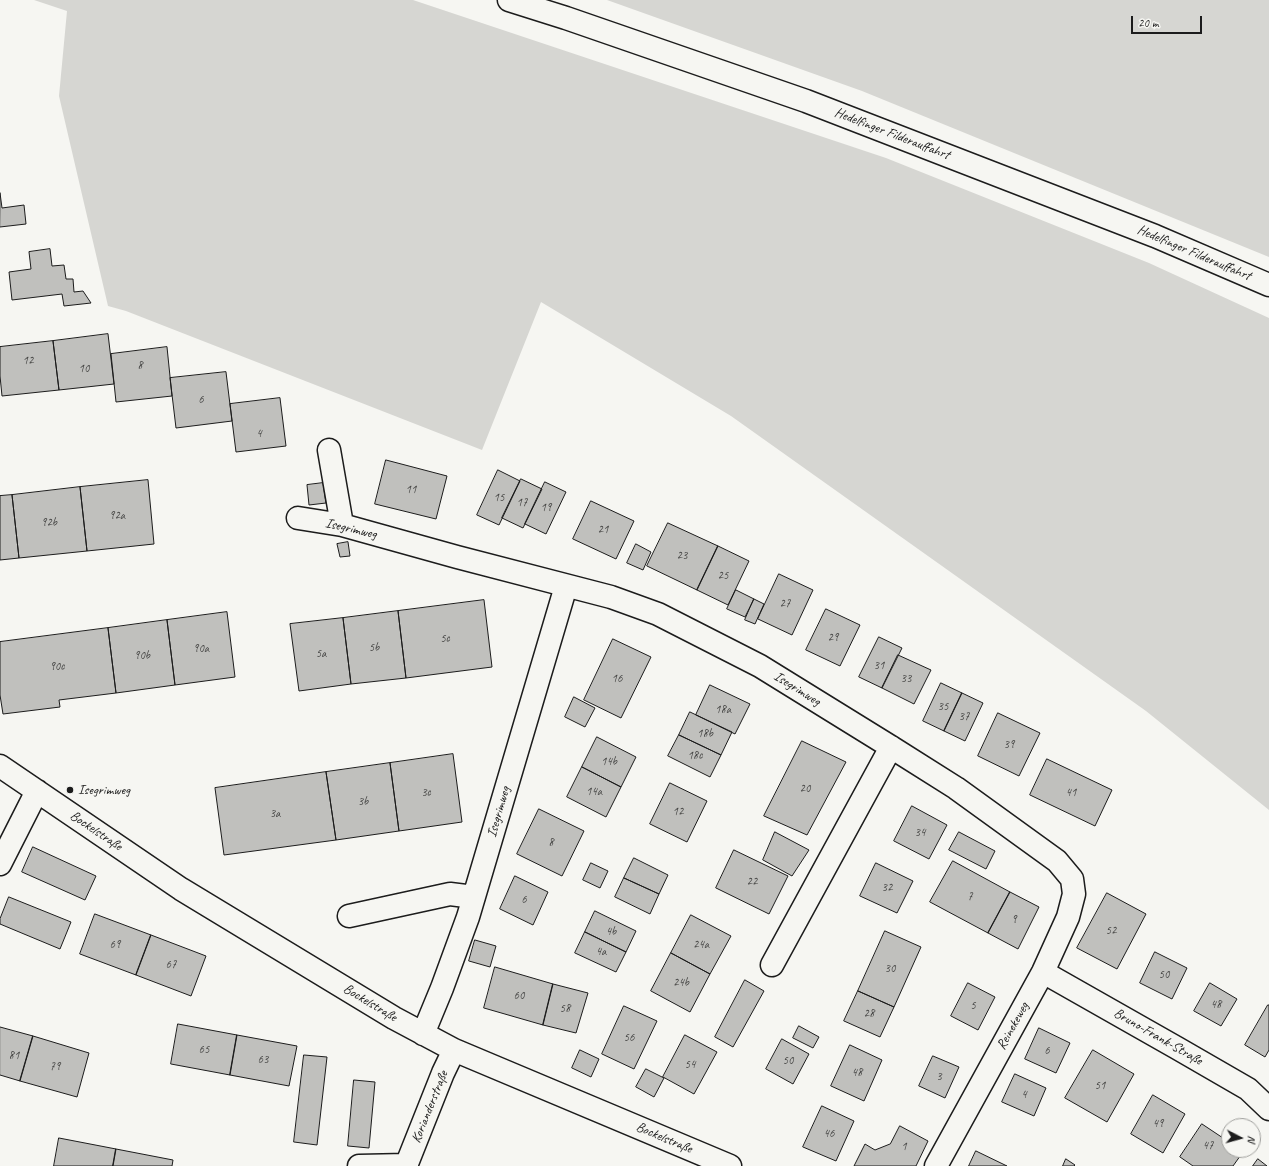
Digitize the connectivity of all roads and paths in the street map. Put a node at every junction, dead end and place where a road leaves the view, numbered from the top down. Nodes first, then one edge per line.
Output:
1 (509, 0) edge
2 (1269, 285) edge
3 (328, 450) dead end
4 (298, 518) dead end
5 (342, 525) junction
6 (566, 586) junction
7 (891, 746) junction
8 (0, 766) edge
9 (37, 791) junction
10 (0, 864) edge
11 (1072, 879) joint
12 (474, 897) junction
13 (349, 916) dead end
14 (772, 965) dead end
15 (1043, 972) junction
16 (423, 1034) junction
17 (454, 1050) junction
18 (1269, 1109) edge
19 (406, 1165) edge
20 (359, 1166) edge
21 (730, 1166) edge
22 (936, 1166) edge

1 - 2 street, Hedelfinger Filderauffahrt
3 - 5 street
4 - 5 street, Isegrimweg
5 - 6 street, Isegrimweg
6 - 7 street, Isegrimweg
6 - 12 street, Isegrimweg
7 - 11 street, Isegrimweg
7 - 14 street
8 - 9 street, Bockelstraße
9 - 10 street
9 - 16 street, Bockelstraße
11 - 15 street, Reinekeweg
12 - 13 street
12 - 16 street, Isegrimweg
15 - 18 street, Bruno-Frank-Straße
15 - 22 street, Reinekeweg
16 - 17 street, Bockelstraße
17 - 19 street, Korianderstraße
17 - 21 street, Bockelstraße
19 - 20 street, Korianderstraße

